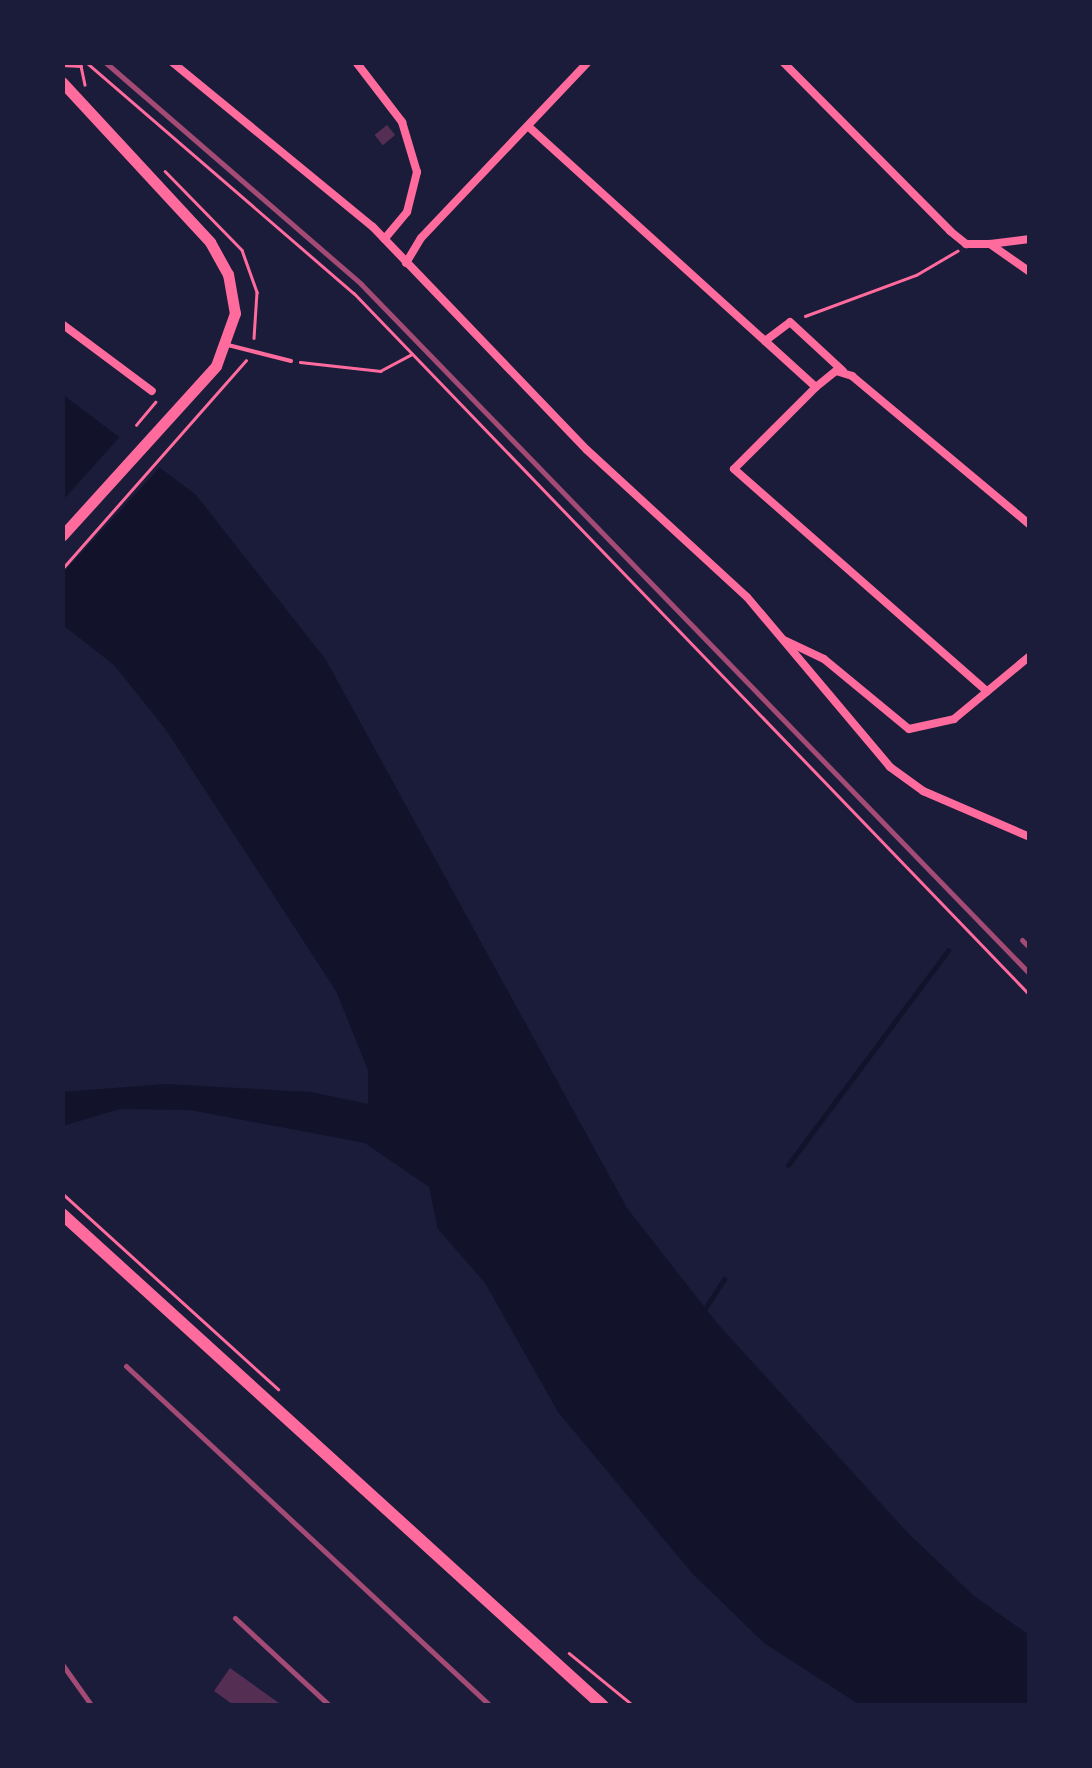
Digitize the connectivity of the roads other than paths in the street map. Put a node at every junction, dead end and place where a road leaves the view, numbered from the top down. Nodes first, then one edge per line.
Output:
1 (172, 62) edge
2 (356, 62) edge
3 (588, 62) edge
4 (783, 62) edge
5 (62, 82) edge
6 (529, 127) junction
7 (384, 240) junction
8 (1030, 240) edge
9 (990, 244) junction
10 (406, 263) junction
11 (1030, 272) edge
12 (62, 324) edge
13 (764, 341) junction
14 (228, 344) junction
15 (291, 361) road end
16 (843, 371) junction
17 (816, 387) junction
18 (156, 394) road end
19 (1030, 524) edge
20 (62, 536) edge
21 (784, 640) junction
22 (1030, 656) edge
23 (987, 691) junction
24 (1030, 837) edge
25 (62, 1214) edge
26 (79, 1230) junction
27 (62, 1234) edge
28 (603, 1706) edge

1 - 7 street
2 - 7 street
3 - 6 street
4 - 9 street
5 - 14 main road
6 - 10 street
6 - 13 street
7 - 10 street
8 - 9 street
9 - 11 street
10 - 21 street
12 - 18 street
13 - 16 street
13 - 17 street
14 - 15 lane
14 - 20 main road
16 - 17 street
16 - 19 street
17 - 23 street
21 - 23 street
21 - 24 street
22 - 23 street
25 - 26 main road
26 - 27 street
26 - 28 main road

